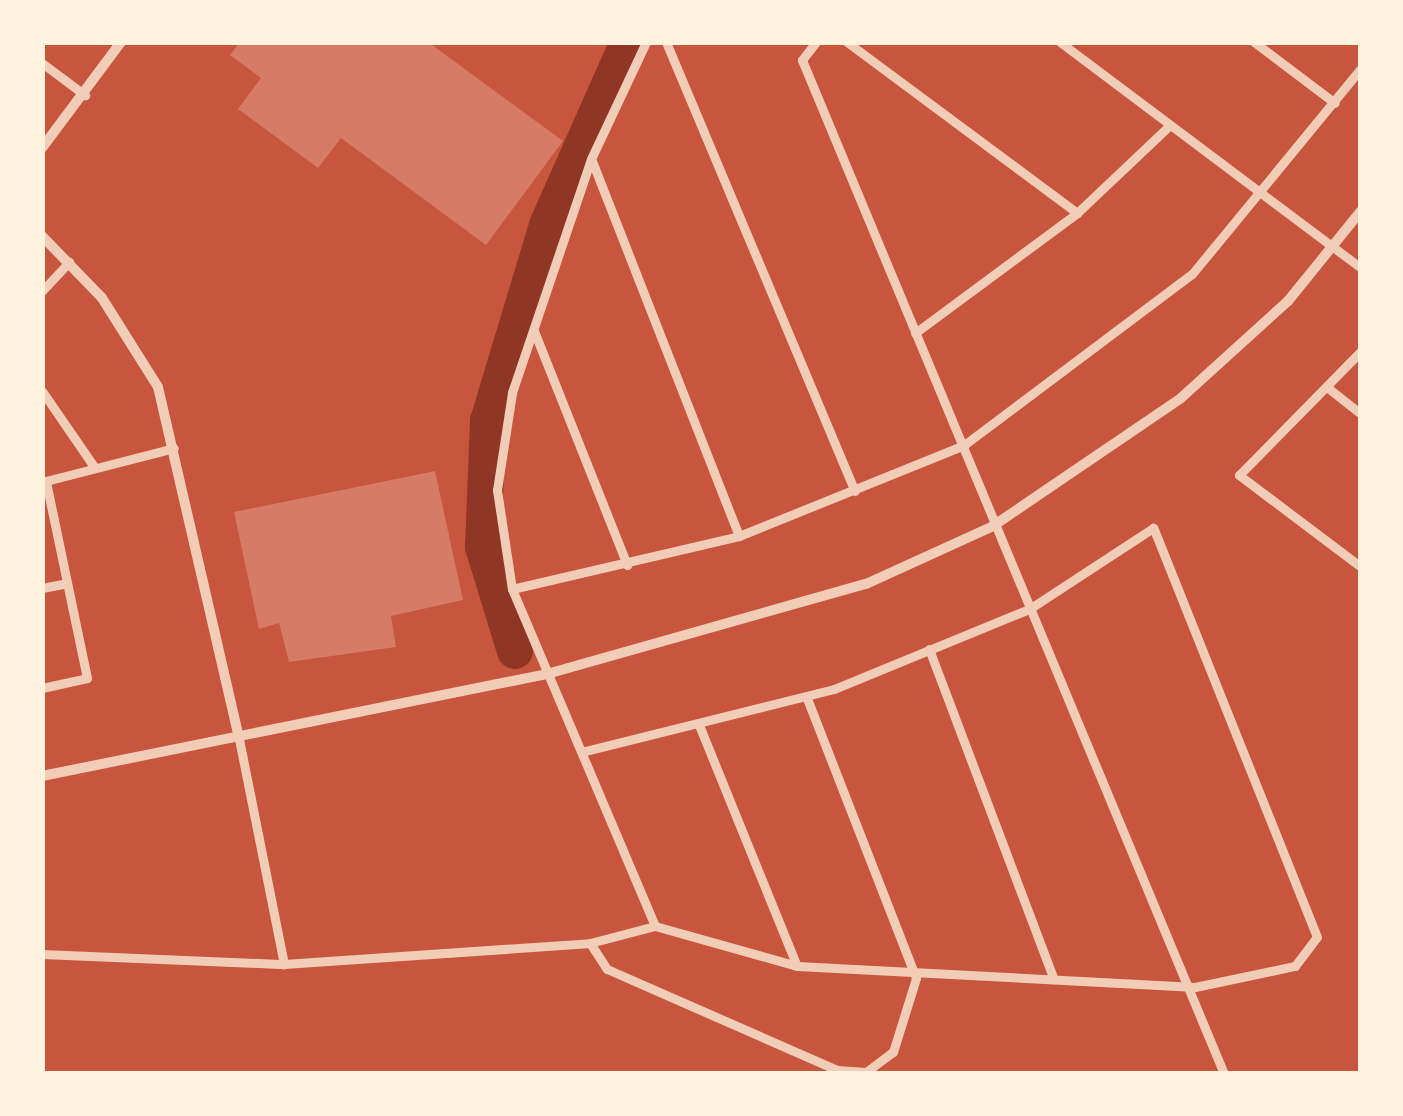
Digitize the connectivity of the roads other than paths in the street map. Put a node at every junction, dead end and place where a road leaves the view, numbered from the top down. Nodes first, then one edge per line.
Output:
1 (121, 42) edge
2 (646, 42) edge
3 (666, 42) edge
4 (816, 42) edge
5 (847, 42) edge
6 (1060, 42) edge
7 (1254, 42) edge
8 (42, 62) edge
9 (1361, 68) edge
10 (85, 95) junction
11 (1335, 103) junction
12 (1170, 125) junction
13 (42, 148) edge
14 (591, 159) junction
15 (1264, 195) junction
16 (1361, 211) edge
17 (1076, 213) junction
18 (42, 236) edge
19 (1333, 247) junction
20 (69, 262) junction
21 (1361, 268) edge
22 (42, 292) edge
23 (534, 331) junction
24 (915, 333) junction
25 (1361, 351) edge
26 (1328, 388) junction
27 (42, 391) edge
28 (1361, 414) edge
29 (964, 445) junction
30 (174, 448) junction
31 (95, 468) junction
32 (44, 481) edge
33 (855, 491) junction
34 (993, 526) junction
35 (739, 536) junction
36 (627, 565) junction
37 (1361, 567) edge
38 (67, 583) junction
39 (42, 588) edge
40 (512, 589) junction
41 (1029, 609) junction
42 (929, 649) junction
43 (547, 674) junction
44 (42, 688) edge
45 (807, 699) junction
46 (699, 725) junction
47 (238, 734) junction
48 (581, 752) junction
49 (42, 776) edge
50 (655, 926) junction
51 (590, 944) junction
52 (42, 953) edge
53 (284, 964) junction
54 (797, 966) junction
55 (916, 978) junction
56 (1053, 978) junction
57 (1195, 987) junction
58 (1224, 1074) edge

1 - 10 street
2 - 14 street
3 - 33 street
4 - 24 street
5 - 17 street
6 - 12 street
7 - 11 street
8 - 10 street
9 - 11 street
10 - 13 street
11 - 15 street
12 - 15 street
12 - 17 street
14 - 23 street
14 - 35 street
15 - 19 street
15 - 29 street
16 - 19 street
17 - 24 street
18 - 20 street
19 - 21 street
19 - 34 street
20 - 22 street
20 - 30 street
23 - 36 street
23 - 40 street
24 - 29 street
25 - 26 street
26 - 28 street
26 - 37 street
27 - 31 street
29 - 33 street
29 - 34 street
30 - 31 street
30 - 47 street
31 - 32 street
32 - 38 street
33 - 35 street
34 - 41 street
34 - 43 street
35 - 36 street
36 - 40 street
38 - 39 street
38 - 44 street
40 - 43 street
41 - 42 street
41 - 57 street
41 - 57 street
42 - 45 street
42 - 56 street
43 - 47 street
43 - 48 street
45 - 46 street
45 - 55 street
46 - 48 street
46 - 54 street
47 - 49 street
47 - 53 street
48 - 50 street
50 - 51 street
50 - 54 street
51 - 53 street
51 - 55 street
52 - 53 street
54 - 55 street
55 - 56 street
56 - 57 street
57 - 58 street

